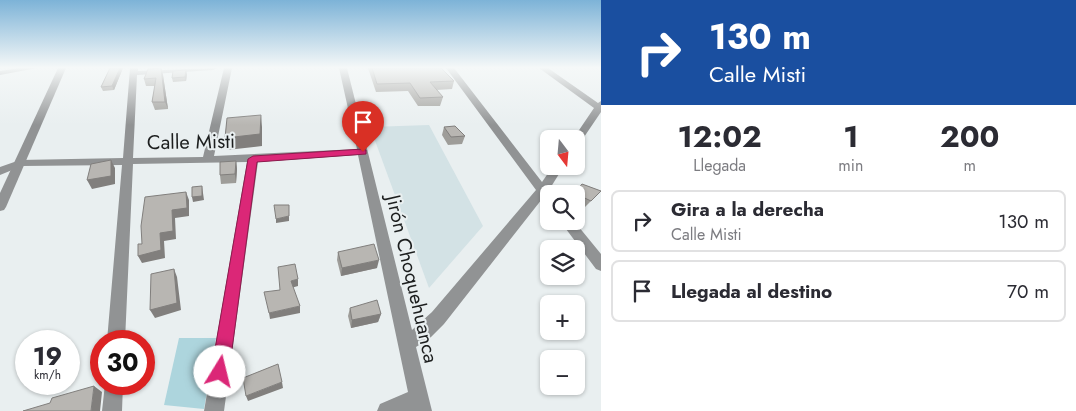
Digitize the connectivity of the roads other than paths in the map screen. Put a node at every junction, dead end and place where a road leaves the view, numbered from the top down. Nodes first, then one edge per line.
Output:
1 (54, 87) edge
2 (133, 87) edge
3 (224, 87) edge
4 (348, 87) edge
5 (464, 87) edge
6 (571, 87) edge
7 (600, 107) edge
8 (584, 130) edge
9 (363, 152) junction
10 (253, 159) junction
11 (208, 160) junction
12 (128, 162) junction
13 (20, 163) junction
14 (0, 171) edge
15 (540, 187) edge
16 (540, 202) edge
17 (0, 207) edge
18 (573, 230) edge
19 (601, 265) edge
20 (117, 330) edge
21 (406, 343) junction
22 (113, 395) edge
23 (420, 404) edge
24 (112, 411) edge
25 (214, 411) edge
26 (387, 411) edge

1 - 13 street
2 - 12 street
3 - 11 street
4 - 9 street, Jirón Choquehuanca
5 - 15 street
6 - 7 street
7 - 8 street
9 - 10 street, Calle Misti
9 - 21 street, Jirón Choquehuanca
10 - 11 street, Calle Misti
10 - 25 street
11 - 12 street, Calle Misti
12 - 13 street, Calle Misti
12 - 20 street
13 - 14 street
13 - 17 street
16 - 21 street
18 - 19 street
21 - 23 street, Jirón Choquehuanca
22 - 24 street
23 - 26 street

